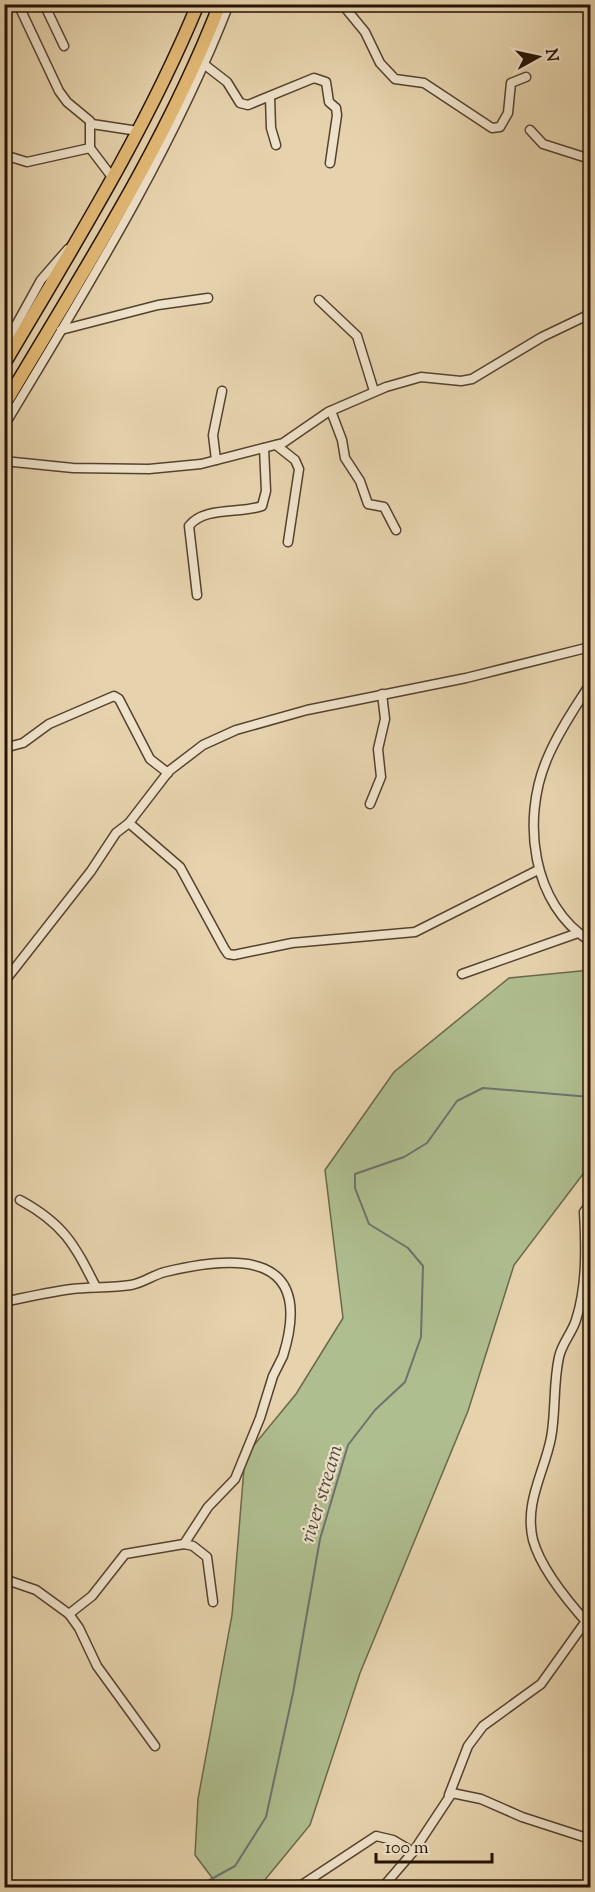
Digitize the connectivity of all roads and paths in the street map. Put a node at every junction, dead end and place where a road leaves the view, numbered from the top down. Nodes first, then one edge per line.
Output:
1 (18, 4) edge
2 (44, 4) edge
3 (198, 4) edge
4 (220, 4) edge
5 (229, 4) edge
6 (342, 4) edge
7 (64, 46) dead end
8 (206, 65) junction
9 (526, 77) dead end
10 (270, 97) junction
11 (92, 124) junction
12 (530, 130) dead end
13 (138, 131) junction
14 (276, 146) dead end
15 (90, 148) junction
16 (4, 155) edge
17 (591, 159) edge
18 (330, 163) dead end
19 (112, 177) junction
20 (75, 242) junction
21 (208, 298) dead end
22 (320, 300) dead end
23 (591, 314) edge
24 (61, 330) junction
25 (4, 347) edge
26 (4, 364) edge
27 (222, 391) dead end
28 (374, 391) junction
29 (4, 405) edge
30 (331, 411) junction
31 (4, 426) edge
32 (276, 445) junction
33 (264, 448) junction
34 (216, 460) junction
35 (4, 461) edge
36 (396, 530) dead end
37 (288, 542) dead end
38 (197, 595) dead end
39 (591, 647) edge
40 (591, 684) edge
41 (382, 694) junction
42 (4, 748) edge
43 (168, 773) junction
44 (370, 804) dead end
45 (129, 823) junction
46 (538, 870) junction
47 (578, 933) junction
48 (591, 941) edge
49 (462, 974) dead end
50 (4, 982) edge
51 (21, 1200) dead end
52 (591, 1204) edge
53 (96, 1287) junction
54 (4, 1302) edge
55 (184, 1544) junction
56 (4, 1579) edge
57 (213, 1602) dead end
58 (69, 1614) junction
59 (588, 1624) edge
60 (156, 1746) dead end
61 (448, 1795) junction
62 (591, 1839) edge
63 (413, 1852) junction
64 (297, 1887) edge
65 (382, 1887) edge

1 - 11 street
2 - 7 street
3 - 13 highway
4 - 29 highway
5 - 8 street
6 - 9 street
8 - 10 street
8 - 24 street
10 - 14 street
10 - 18 street
11 - 13 street
11 - 15 street
12 - 17 street
13 - 19 highway
15 - 16 street
15 - 19 street
19 - 20 highway
20 - 25 street
20 - 26 highway
21 - 24 street
22 - 28 street
23 - 28 street
24 - 31 street
27 - 34 street
28 - 30 street
30 - 32 street
30 - 36 street
32 - 33 street
32 - 37 street
33 - 34 street
33 - 38 street
34 - 35 street
39 - 41 street
40 - 46 street
41 - 43 street
41 - 44 street
42 - 43 street
43 - 45 street
45 - 46 street
45 - 50 street
46 - 47 street
47 - 48 street
47 - 49 street
51 - 53 street
52 - 59 street
53 - 54 street
53 - 55 street
55 - 57 street
55 - 58 street
56 - 58 street
58 - 60 street
59 - 61 street
61 - 62 street
61 - 63 street
63 - 64 street
63 - 65 street

